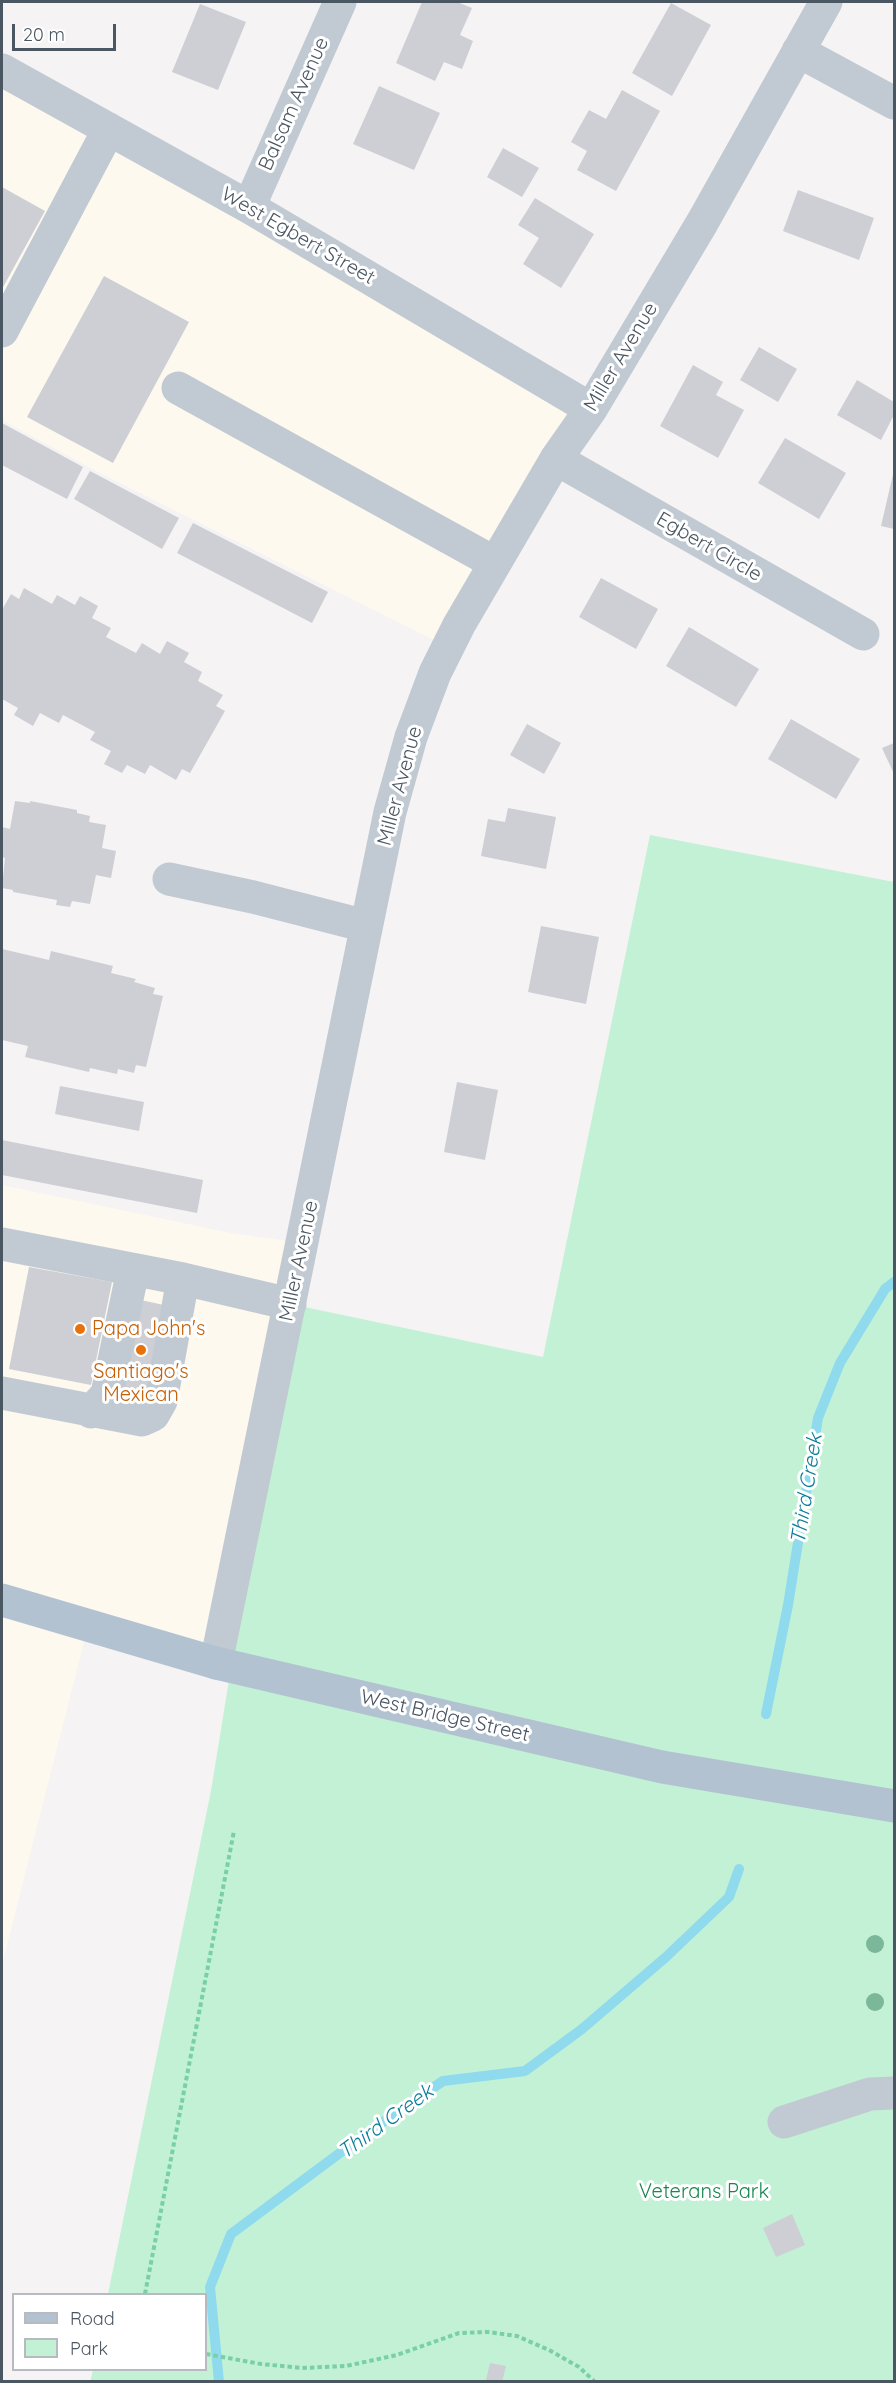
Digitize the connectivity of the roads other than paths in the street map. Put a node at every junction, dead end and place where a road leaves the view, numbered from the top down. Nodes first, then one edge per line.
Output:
1 (340, 2) edge
2 (826, 2) edge
3 (798, 51) junction
4 (2, 70) edge
5 (894, 103) edge
6 (109, 129) junction
7 (249, 207) junction
8 (2, 331) edge
9 (178, 388) dead end
10 (591, 409) junction
11 (556, 459) junction
12 (495, 563) junction
13 (863, 634) dead end
14 (169, 879) dead end
15 (366, 926) junction
16 (2, 1248) edge
17 (133, 1270) junction
18 (183, 1279) junction
19 (290, 1304) junction
20 (2, 1393) edge
21 (91, 1412) junction
22 (2, 1600) edge
23 (216, 1663) junction
24 (894, 1806) edge
25 (894, 2093) edge
26 (784, 2122) dead end

1 - 7 street, Balsam Avenue
2 - 3 street, Miller Avenue
3 - 5 street
3 - 10 street, Miller Avenue
4 - 6 street, West Egbert Street
6 - 7 street, West Egbert Street
6 - 8 street
7 - 10 street, West Egbert Street
9 - 12 street
10 - 11 street, Miller Avenue
11 - 12 street, Miller Avenue
11 - 13 street, Egbert Circle
12 - 15 street, Miller Avenue
14 - 15 street
15 - 19 street, Miller Avenue
16 - 17 street
17 - 18 street
17 - 21 street
18 - 19 street
18 - 21 street
19 - 23 street, Miller Avenue
20 - 21 street
22 - 23 main road, West Bridge Street
23 - 24 main road, West Bridge Street
25 - 26 street

